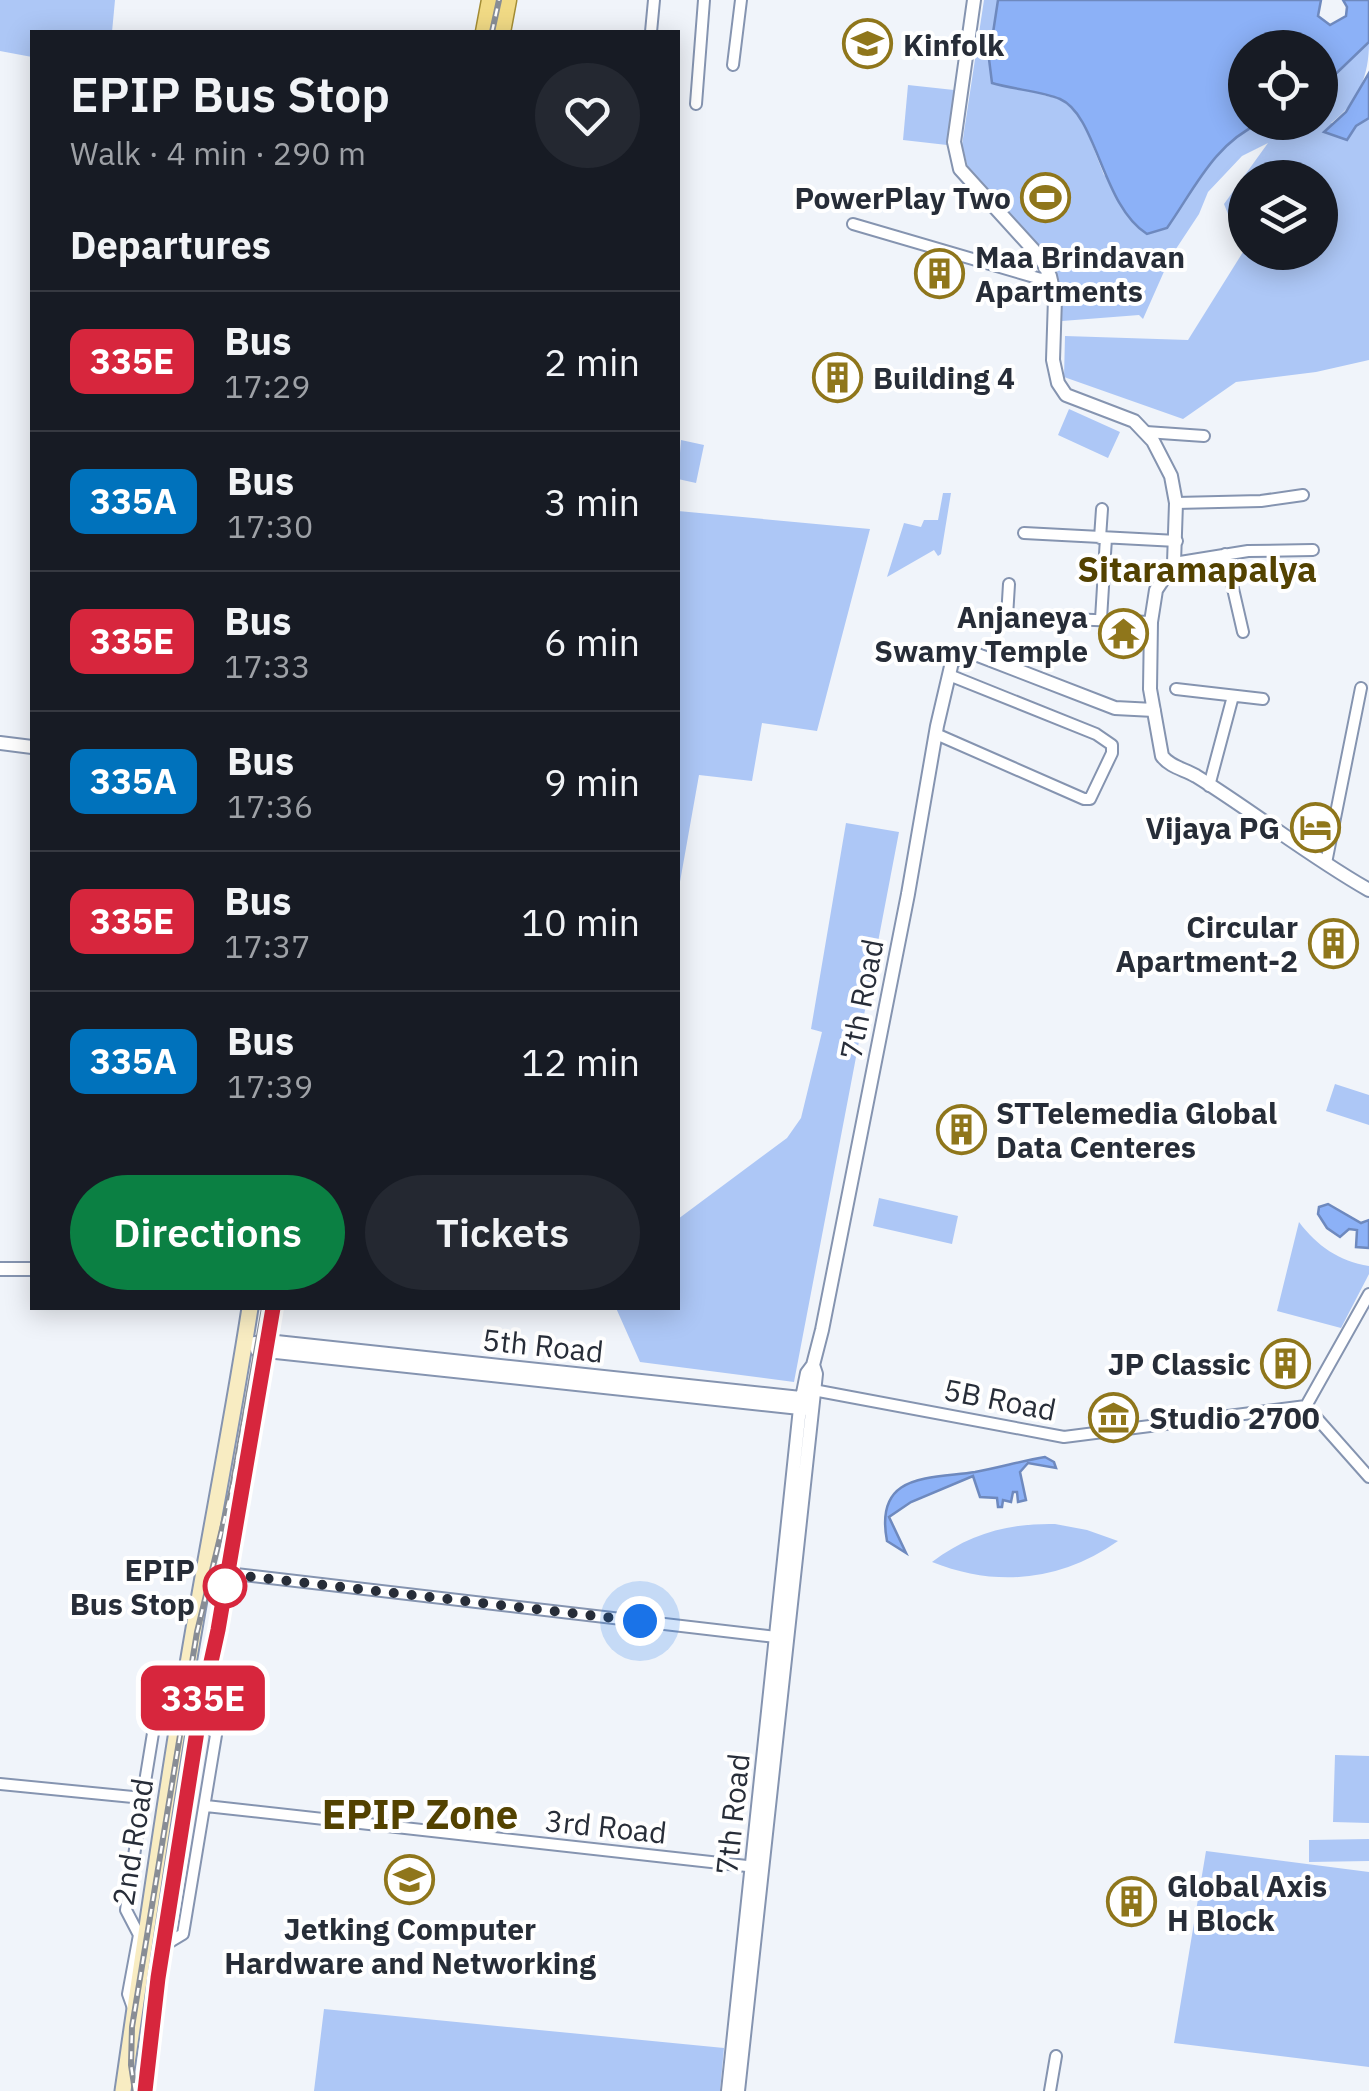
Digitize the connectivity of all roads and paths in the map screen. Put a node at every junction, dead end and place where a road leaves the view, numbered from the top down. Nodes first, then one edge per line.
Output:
1 (492, 0) edge
2 (507, 0) edge
3 (654, 0) edge
4 (704, 0) edge
5 (741, 0) edge
6 (974, 0) edge
7 (485, 30) edge
8 (501, 30) edge
9 (651, 30) edge
10 (733, 65) dead end
11 (696, 104) dead end
12 (854, 224) dead end
13 (1050, 276) junction
14 (1146, 432) junction
15 (1204, 436) dead end
16 (1303, 495) dead end
17 (1176, 504) junction
18 (1102, 509) dead end
19 (1024, 533) dead end
20 (1103, 538) junction
21 (1177, 541) junction
22 (1313, 550) dead end
23 (1225, 554) junction
24 (1174, 562) junction
25 (1104, 576) junction
26 (1164, 578) junction
27 (1009, 584) dead end
28 (1101, 618) junction
29 (1151, 622) junction
30 (1243, 632) dead end
31 (949, 674) junction
32 (1361, 688) dead end
33 (1176, 689) dead end
34 (1233, 696) junction
35 (1263, 700) dead end
36 (1154, 710) junction
37 (936, 734) junction
38 (0, 742) edge
39 (30, 747) edge
40 (1209, 786) junction
41 (1326, 863) junction
42 (1369, 890) edge
43 (0, 1269) edge
44 (30, 1269) edge
45 (1369, 1294) edge
46 (250, 1310) edge
47 (273, 1310) edge
48 (244, 1346) junction
49 (266, 1346) junction
50 (808, 1399) junction
51 (1306, 1406) junction
52 (1369, 1477) edge
53 (227, 1574) junction
54 (782, 1637) junction
55 (186, 1678) junction
56 (200, 1712) junction
57 (0, 1784) edge
58 (143, 1798) junction
59 (206, 1806) junction
60 (757, 1867) junction
61 (163, 1946) junction
62 (133, 2009) junction
63 (129, 2046) junction
64 (149, 2050) junction
65 (1056, 2056) dead end
66 (123, 2091) edge
67 (146, 2091) edge
68 (728, 2091) edge
69 (738, 2091) edge
70 (1050, 2091) edge

1 - 7 main road
2 - 8 main road
3 - 9 street
4 - 11 street
5 - 10 street
6 - 13 street
12 - 13 street
13 - 14 street
14 - 15 street
14 - 17 street
16 - 17 street
17 - 21 street
18 - 20 street
19 - 20 street
20 - 21 street
20 - 25 street
21 - 24 street
22 - 23 street
23 - 24 street
23 - 30 street
24 - 26 street
25 - 26 street
25 - 28 street
26 - 29 street
27 - 28 street
28 - 29 street
29 - 36 street
31 - 36 street
31 - 37 street, 7th Road
31 - 37 street
32 - 41 street
33 - 34 street
34 - 35 street
34 - 40 street
36 - 40 street
37 - 50 street, 7th Road
38 - 39 street
40 - 41 street
41 - 42 street
43 - 44 street
45 - 51 street
46 - 48 main road, 2nd Road
47 - 49 main road, 2nd Road
48 - 49 street, 5th Road
48 - 55 main road, 2nd Road
49 - 50 street, 5th Road
49 - 53 main road, 2nd Road
50 - 51 street, 5B Road
50 - 54 street, 7th Road
51 - 52 street
53 - 54 street
53 - 56 main road, 2nd Road
54 - 60 street, 7th Road
55 - 58 street
55 - 62 main road, 2nd Road
56 - 59 street
56 - 61 main road, 2nd Road
57 - 58 street
58 - 62 street
59 - 60 street, 3rd Road
59 - 61 street
60 - 68 street, 7th Road
60 - 69 street, 7th Road
61 - 64 main road, 2nd Road
62 - 63 main road, 2nd Road
63 - 64 main road
63 - 66 main road, 2nd Road
64 - 67 main road, 2nd Road
65 - 70 street

